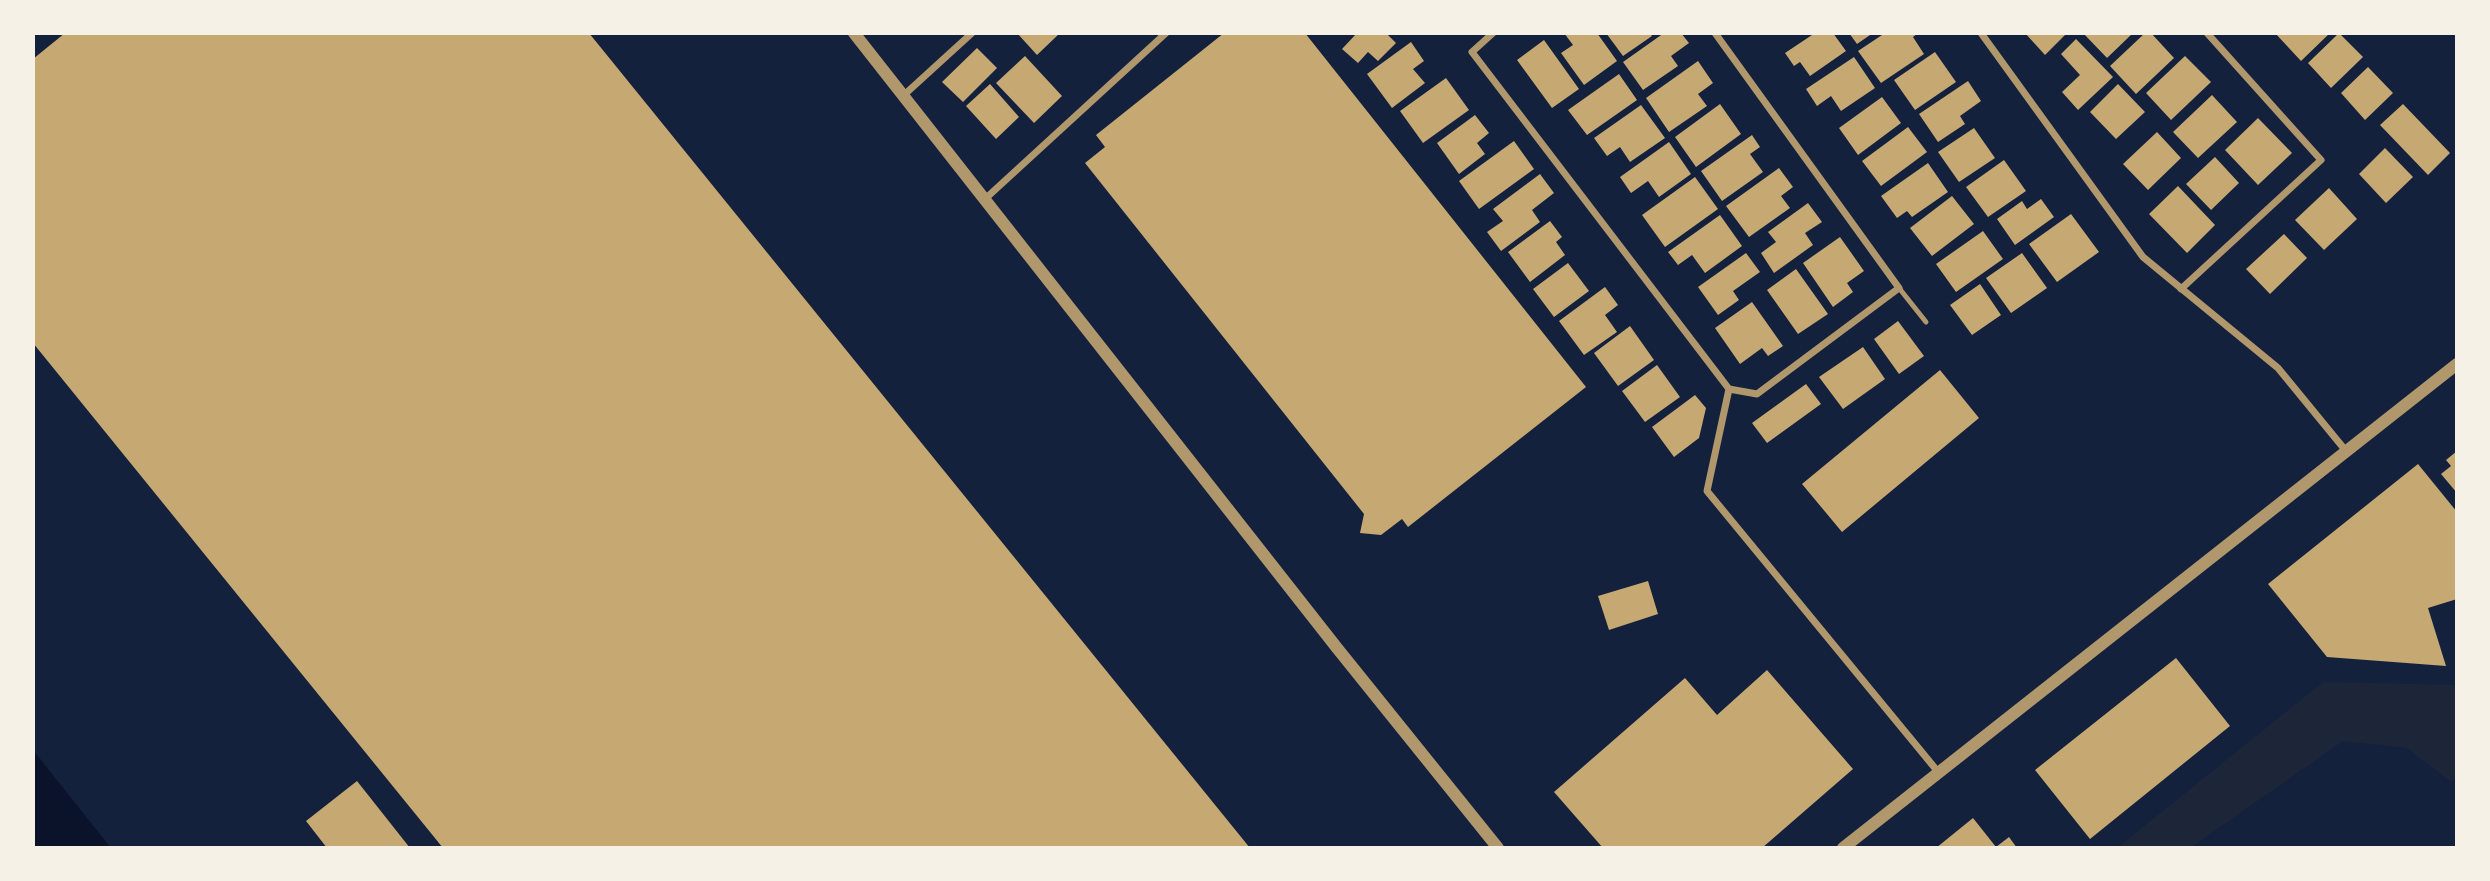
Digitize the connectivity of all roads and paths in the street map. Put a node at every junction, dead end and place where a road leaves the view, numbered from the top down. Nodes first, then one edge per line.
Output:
1 (854, 33) edge
2 (972, 33) edge
3 (1166, 33) edge
4 (1493, 33) edge
5 (1715, 33) edge
6 (1981, 33) edge
7 (2207, 33) edge
8 (904, 95) junction
9 (985, 199) junction
10 (1899, 288) junction
11 (2181, 289) junction
12 (1926, 322) dead end
13 (2457, 363) edge
14 (1728, 389) junction
15 (2346, 451) junction
16 (1938, 773) junction
17 (1499, 848) edge
18 (1843, 848) edge

1 - 8 street
2 - 8 street
3 - 9 street
4 - 14 street
5 - 10 street
6 - 11 street
7 - 11 street
8 - 9 street
9 - 17 street
10 - 12 lane
10 - 14 street
11 - 15 street
13 - 15 street
14 - 16 street
15 - 16 street
16 - 18 street

